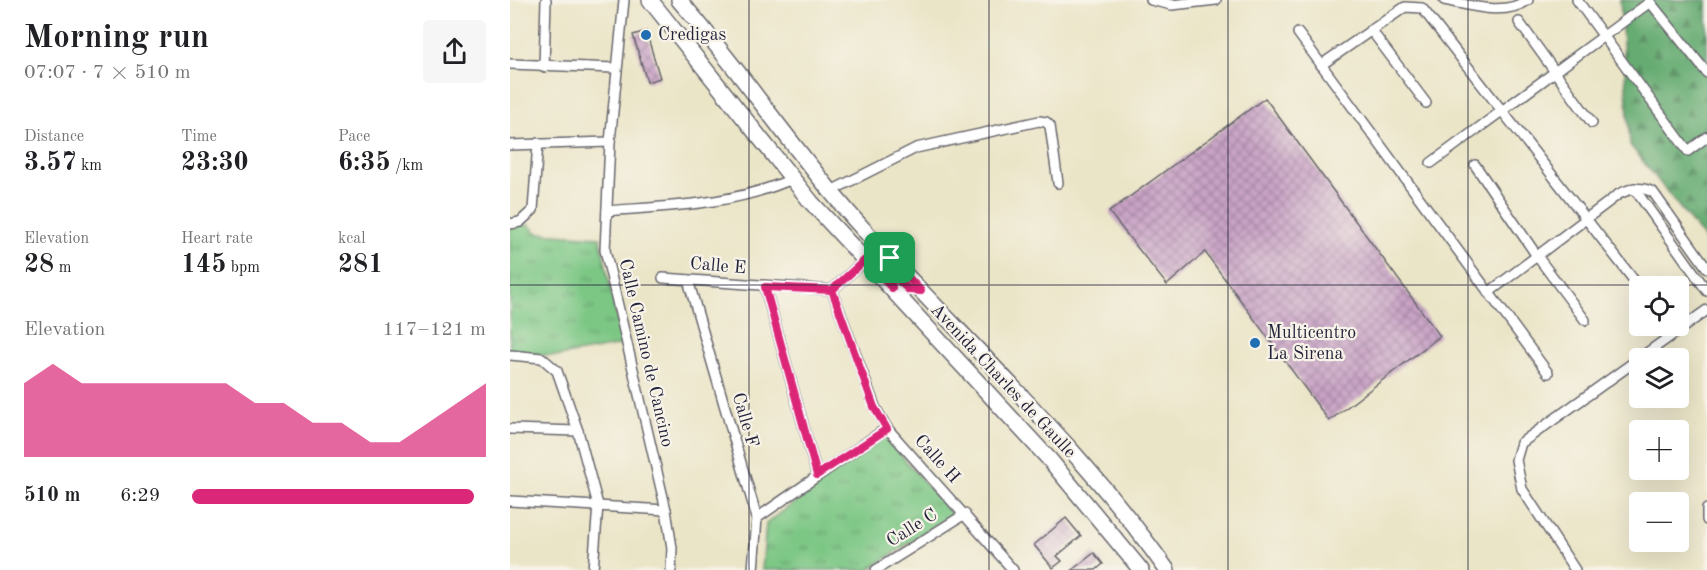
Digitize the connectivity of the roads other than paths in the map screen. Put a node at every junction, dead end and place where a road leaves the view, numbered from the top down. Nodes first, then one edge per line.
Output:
1 (546, 0) edge
2 (624, 0) edge
3 (650, 0) edge
4 (1151, 0) edge
5 (1215, 0) edge
6 (1444, 0) edge
7 (1528, 0) edge
8 (1577, 0) edge
9 (1649, 1) edge
10 (687, 3) edge
11 (1519, 22) dead end
12 (1371, 30) junction
13 (1298, 33) dead end
14 (1604, 36) junction
15 (1321, 65) junction
16 (510, 66) edge
17 (544, 67) junction
18 (615, 68) junction
19 (1556, 71) junction
20 (1707, 73) edge
21 (1426, 103) dead end
22 (1501, 112) junction
23 (1592, 123) dead end
24 (1707, 137) edge
25 (610, 142) junction
26 (538, 144) junction
27 (510, 145) edge
28 (1431, 163) dead end
29 (1475, 165) dead end
30 (794, 178) junction
31 (1058, 183) dead end
32 (1634, 188) junction
33 (831, 191) junction
34 (607, 211) junction
35 (1586, 219) junction
36 (510, 224) edge
37 (1537, 256) junction
38 (890, 258) junction
39 (865, 260) junction
40 (1707, 268) edge
41 (1631, 276) edge
42 (663, 278) dead end
43 (688, 280) junction
44 (765, 287) junction
45 (892, 288) junction
46 (832, 290) junction
47 (921, 291) junction
48 (1707, 291) edge
49 (1488, 293) junction
50 (1707, 310) edge
51 (1585, 320) dead end
52 (510, 355) edge
53 (1548, 373) dead end
54 (510, 429) edge
55 (887, 429) junction
56 (578, 431) junction
57 (817, 475) junction
58 (510, 501) edge
59 (598, 505) junction
60 (1707, 509) edge
61 (666, 510) junction
62 (965, 514) junction
63 (757, 518) junction
64 (1707, 520) edge
65 (593, 570) edge
66 (671, 570) edge
67 (753, 570) edge
68 (876, 570) edge
69 (1013, 570) edge
70 (1140, 570) edge
71 (1167, 570) edge
72 (1575, 570) edge

1 - 17 street
2 - 18 street, Calle Camino de Cancino
3 - 30 main road, Avenida Charles de Gaulle
4 - 5 street
6 - 7 street
8 - 14 street
9 - 14 street
9 - 20 street
10 - 33 main road, Avenida Charles de Gaulle
11 - 19 street
12 - 15 street
12 - 21 street
12 - 22 street
13 - 15 street
14 - 19 street
14 - 24 street
15 - 49 street
16 - 17 street
17 - 18 street
18 - 25 street, Calle Camino de Cancino
19 - 22 street
19 - 23 street
22 - 28 street
22 - 35 street
25 - 26 street
25 - 34 street, Calle Camino de Cancino
26 - 27 street
26 - 36 street
29 - 37 street
30 - 34 street
30 - 39 main road, Avenida Charles de Gaulle
31 - 33 street
32 - 35 street
32 - 40 street
32 - 48 street
33 - 38 main road, Avenida Charles de Gaulle
34 - 61 street, Calle Camino de Cancino
35 - 37 street
35 - 41 street
37 - 49 street
37 - 51 street
38 - 39 main road
38 - 47 main road, Avenida Charles de Gaulle
39 - 45 main road, Avenida Charles de Gaulle
39 - 46 street
42 - 43 street, Calle E
43 - 44 street, Calle E
43 - 63 street, Calle F
44 - 46 street, Calle E
44 - 57 street
45 - 47 main road
45 - 70 main road, Avenida Charles de Gaulle
46 - 55 street, Calle H
47 - 71 main road, Avenida Charles de Gaulle
49 - 53 street
50 - 72 street
52 - 56 street
54 - 56 street
55 - 57 street
55 - 62 street, Calle H
56 - 59 street
57 - 63 street
58 - 59 street
59 - 61 street
59 - 65 street
60 - 64 street
61 - 66 street, Calle Camino de Cancino
62 - 68 street, Calle C
62 - 69 street, Calle H
63 - 67 street, Calle F

